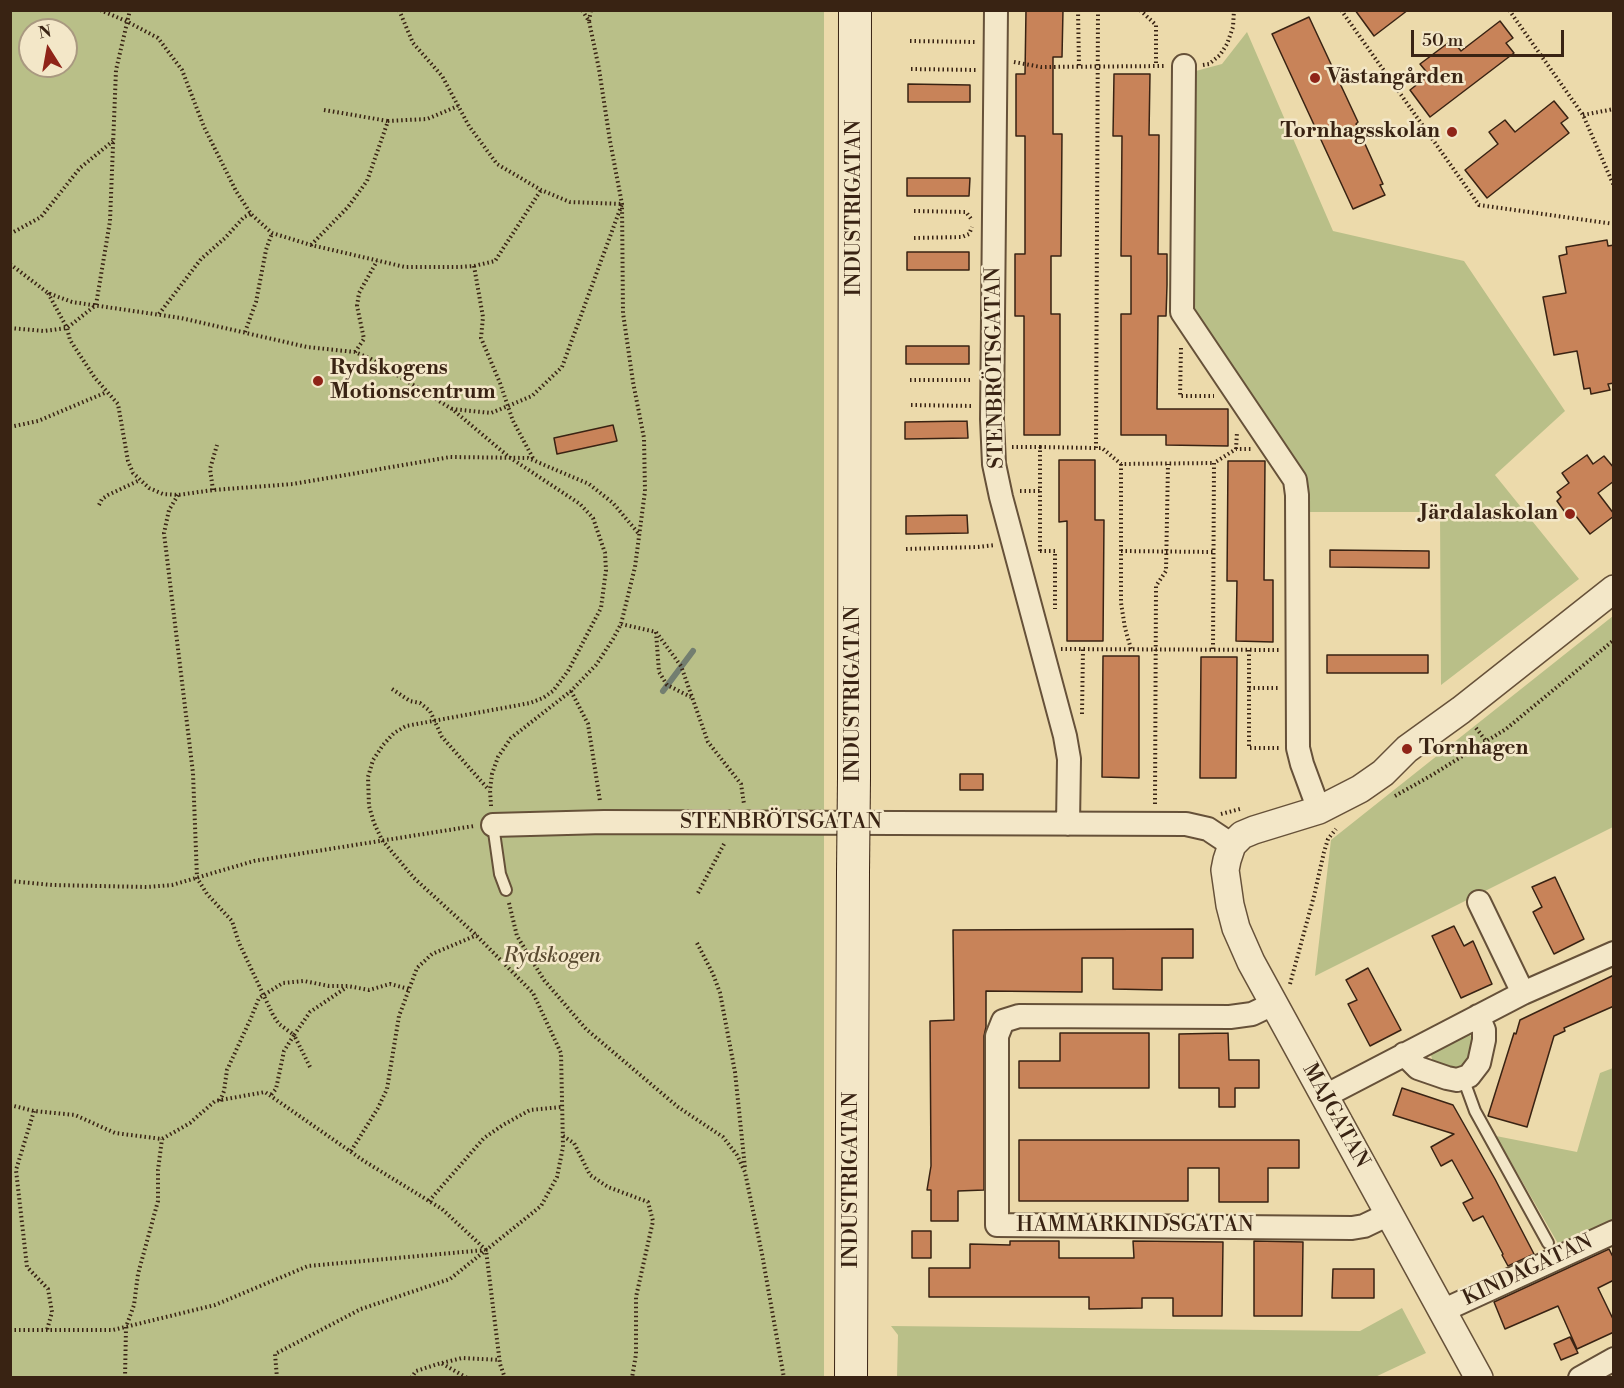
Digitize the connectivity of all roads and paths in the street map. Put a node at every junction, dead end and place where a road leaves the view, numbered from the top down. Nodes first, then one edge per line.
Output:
1 (100, 10) edge
2 (130, 10) edge
3 (399, 10) edge
4 (582, 10) edge
5 (591, 10) edge
6 (855, 10) edge
7 (996, 10) edge
8 (1078, 10) edge
9 (1098, 10) edge
10 (1140, 10) edge
11 (1234, 10) edge
12 (1341, 10) edge
13 (1509, 10) edge
14 (126, 21) junction
15 (589, 21) junction
16 (910, 41) dead end
17 (996, 58) junction
18 (1078, 66) junction
19 (1097, 66) junction
20 (1156, 66) junction
21 (1184, 66) junction
22 (911, 69) dead end
23 (458, 106) junction
24 (1614, 109) edge
25 (324, 110) dead end
26 (1583, 115) junction
27 (388, 121) junction
28 (114, 141) junction
29 (1614, 186) edge
30 (541, 190) junction
31 (622, 204) junction
32 (914, 211) dead end
33 (251, 214) junction
34 (1614, 224) edge
35 (272, 232) junction
36 (10, 234) edge
37 (914, 238) dead end
38 (311, 245) junction
39 (377, 261) junction
40 (10, 264) edge
41 (474, 266) junction
42 (48, 293) junction
43 (96, 305) junction
44 (158, 314) junction
45 (10, 328) edge
46 (67, 328) junction
47 (245, 332) junction
48 (355, 352) junction
49 (910, 380) dead end
50 (992, 380) junction
51 (107, 392) junction
52 (911, 405) dead end
53 (508, 406) junction
54 (992, 407) junction
55 (452, 409) junction
56 (10, 427) edge
57 (217, 445) dead end
58 (1040, 447) junction
59 (993, 448) junction
60 (1096, 448) junction
61 (1275, 449) junction
62 (509, 456) junction
63 (535, 460) junction
64 (1121, 464) junction
65 (1168, 464) junction
66 (1214, 464) junction
67 (140, 480) junction
68 (213, 490) junction
69 (178, 495) junction
70 (99, 505) dead end
71 (639, 535) junction
72 (1014, 545) junction
73 (906, 549) dead end
74 (1041, 551) junction
75 (1121, 551) junction
76 (1166, 552) junction
77 (1213, 552) junction
78 (1614, 590) edge
79 (1055, 616) dead end
80 (621, 624) junction
81 (656, 632) junction
82 (1614, 640) edge
83 (1044, 649) junction
84 (1083, 649) junction
85 (1131, 649) junction
86 (1156, 650) junction
87 (1213, 650) junction
88 (1249, 650) junction
89 (1298, 650) junction
90 (1249, 688) junction
91 (1298, 688) junction
92 (392, 689) dead end
93 (571, 692) junction
94 (692, 697) junction
95 (434, 720) junction
96 (1065, 735) junction
97 (1298, 748) junction
98 (490, 790) junction
99 (1394, 796) dead end
100 (1245, 808) dead end
101 (1319, 810) junction
102 (604, 822) junction
103 (738, 823) junction
104 (1155, 823) junction
105 (1068, 824) junction
106 (1186, 824) junction
107 (493, 825) junction
108 (1342, 825) dead end
109 (382, 840) junction
110 (1232, 845) junction
111 (197, 878) junction
112 (10, 881) edge
113 (506, 890) joint
114 (699, 893) dead end
115 (1479, 902) dead end
116 (477, 935) junction
117 (697, 943) dead end
118 (1614, 953) edge
119 (348, 986) junction
120 (409, 989) junction
121 (1523, 993) junction
122 (263, 995) junction
123 (1281, 995) junction
124 (1478, 1016) junction
125 (294, 1035) junction
126 (1404, 1054) junction
127 (310, 1067) dead end
128 (1463, 1078) junction
129 (270, 1096) junction
130 (1325, 1096) junction
131 (220, 1101) junction
132 (10, 1105) edge
133 (561, 1107) junction
134 (34, 1111) junction
135 (563, 1136) junction
136 (162, 1139) junction
137 (351, 1151) junction
138 (745, 1172) junction
139 (429, 1201) junction
140 (1389, 1215) junction
141 (1614, 1232) edge
142 (1548, 1243) dead end
143 (486, 1250) junction
144 (1442, 1311) junction
145 (126, 1327) junction
146 (10, 1330) edge
147 (47, 1330) junction
148 (1614, 1359) edge
149 (500, 1360) junction
150 (441, 1363) junction
151 (125, 1377) edge
152 (277, 1377) edge
153 (411, 1377) edge
154 (467, 1377) edge
155 (505, 1377) edge
156 (632, 1377) edge
157 (784, 1377) edge
158 (852, 1377) edge
159 (1479, 1377) edge
160 (1580, 1377) edge

1 - 14 path
2 - 14 path
3 - 23 path
4 - 15 path
5 - 15 path
6 - 158 main road, INDUSTRIGATAN, bridge
7 - 17 street, STENBRÖTSGATAN
8 - 18 path
9 - 19 path
10 - 20 path
11 - 21 path
12 - 34 path
13 - 26 path
14 - 28 path
14 - 33 path
15 - 31 path
16 - 17 path
17 - 18 path
17 - 22 path
17 - 50 street, STENBRÖTSGATAN
18 - 19 path
19 - 20 path
19 - 60 path
20 - 21 path
21 - 61 street
23 - 27 path
23 - 30 path
24 - 26 path
25 - 27 path
26 - 29 path
27 - 38 path
28 - 36 path
28 - 43 path
30 - 31 path
30 - 41 path
31 - 53 path
31 - 71 path
32 - 37 path
33 - 35 path
33 - 44 path
35 - 38 path
35 - 47 path
38 - 39 path
39 - 41 path
39 - 48 path
40 - 42 path
41 - 53 path
42 - 43 path
42 - 46 path
43 - 44 path
43 - 46 path
44 - 47 path
45 - 46 path
46 - 51 path
47 - 48 path
48 - 55 path
49 - 50 path
50 - 54 street, STENBRÖTSGATAN
51 - 56 path
51 - 67 path
52 - 54 path
53 - 55 path
53 - 63 path
54 - 59 street, STENBRÖTSGATAN
55 - 62 path
57 - 68 path
58 - 59 path
58 - 60 path
58 - 74 path
59 - 72 street, STENBRÖTSGATAN
60 - 64 path
61 - 66 path
61 - 89 street
62 - 63 path
62 - 68 path
62 - 95 path
63 - 71 path
64 - 65 path
64 - 75 path
65 - 66 path
65 - 76 path
66 - 77 path
67 - 69 path
67 - 70 path
68 - 69 path
69 - 111 path
71 - 80 path
72 - 73 path
72 - 74 path
72 - 83 street, STENBRÖTSGATAN
74 - 79 path
75 - 76 path
75 - 85 path
76 - 77 path
76 - 86 path
77 - 87 path
78 - 101 street
80 - 81 path
80 - 93 path
81 - 94 path
81 - 94 path
82 - 99 path
83 - 84 path
83 - 96 street, STENBRÖTSGATAN
84 - 85 path
84 - 96 path
85 - 86 path
86 - 87 path
86 - 104 path
87 - 88 path
88 - 89 path
88 - 90 path
89 - 91 street
90 - 91 path
90 - 97 path
91 - 97 street
92 - 95 path
93 - 98 path
93 - 102 path
94 - 103 path
95 - 98 path
95 - 109 path
96 - 105 street, STENBRÖTSGATAN
97 - 101 street
98 - 107 path
100 - 106 path
101 - 110 street
102 - 103 street, STENBRÖTSGATAN
102 - 107 street, STENBRÖTSGATAN
103 - 105 street, STENBRÖTSGATAN
103 - 114 path
104 - 105 street, STENBRÖTSGATAN
104 - 106 street, STENBRÖTSGATAN
106 - 110 street, STENBRÖTSGATAN
107 - 109 path
107 - 113 lane
108 - 123 path
109 - 111 path
109 - 116 path
110 - 123 street, MAJGATAN
111 - 112 path
111 - 122 path
113 - 138 path
115 - 121 street
116 - 120 path
116 - 133 path
117 - 138 path
118 - 121 street
119 - 120 path
119 - 122 path
119 - 125 path
120 - 137 path
121 - 124 street
122 - 125 path
122 - 131 path
123 - 130 street, MAJGATAN
123 - 140 street, HAMMARKINDSGATAN
124 - 126 street
124 - 128 street
125 - 127 path
125 - 129 path
126 - 128 street
126 - 130 street
128 - 142 lane
129 - 131 path
129 - 137 path
130 - 140 street, MAJGATAN
131 - 136 path
132 - 134 path
133 - 135 path
133 - 139 path
134 - 136 path
134 - 147 path
135 - 143 path
135 - 156 path
136 - 145 path
137 - 139 path
138 - 157 path
139 - 143 path
140 - 144 street, MAJGATAN
141 - 144 street, KINDAGATAN
143 - 145 path
143 - 149 path
143 - 152 path
144 - 159 street, MAJGATAN
145 - 147 path
145 - 151 path
146 - 147 path
148 - 160 street
149 - 150 path
149 - 155 path
150 - 153 path
150 - 154 path

